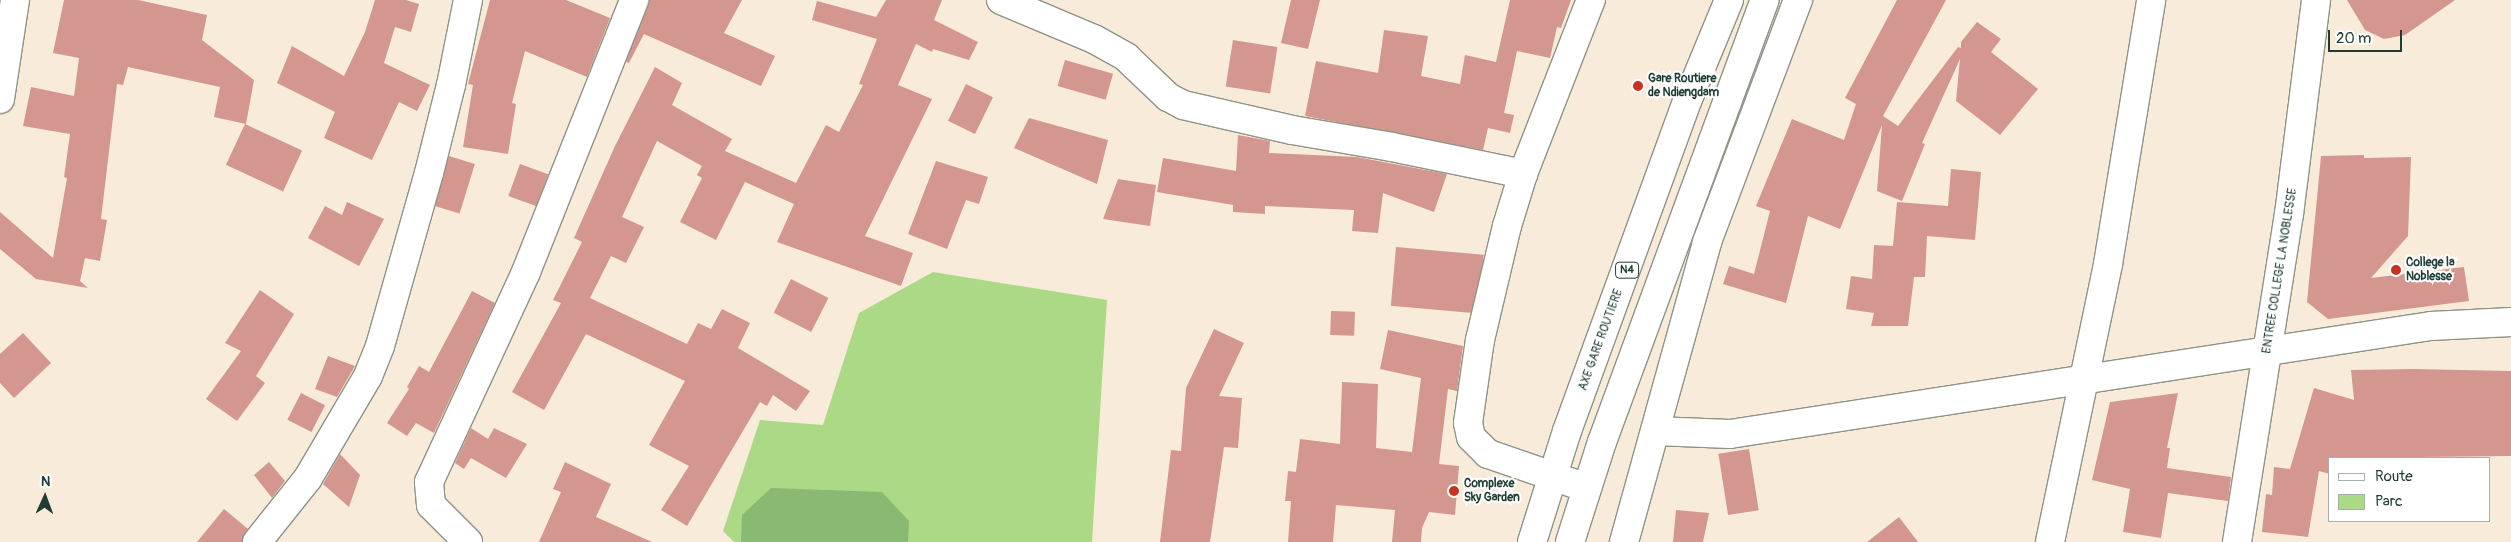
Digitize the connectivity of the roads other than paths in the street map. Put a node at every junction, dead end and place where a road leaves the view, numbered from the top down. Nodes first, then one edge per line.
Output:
1 (15, 0) edge
2 (468, 0) edge
3 (634, 0) edge
4 (1001, 0) edge
5 (1591, 0) edge
6 (1729, 0) edge
7 (1765, 0) edge
8 (1798, 0) edge
9 (2151, 0) edge
10 (2316, 0) edge
11 (0, 98) edge
12 (1523, 174) junction
13 (2511, 322) edge
14 (2268, 352) junction
15 (2086, 378) junction
16 (1655, 431) junction
17 (1554, 478) junction
18 (1587, 488) junction
19 (257, 542) edge
20 (468, 542) edge
21 (1532, 542) edge
22 (1570, 542) edge
23 (1624, 542) edge
24 (2050, 542) edge
25 (2237, 542) edge

1 - 11 main road
2 - 19 main road
3 - 20 main road
4 - 12 main road
5 - 12 main road
6 - 17 main road, AXE GARE ROUTIERE / N4
7 - 18 main road
8 - 16 main road
9 - 15 main road
10 - 14 main road, ENTREE COLLEGE LA NOBLESSE
12 - 17 main road
13 - 14 main road
14 - 15 main road
14 - 25 main road, ENTREE COLLEGE LA NOBLESSE
15 - 16 main road
15 - 24 main road
16 - 23 main road
17 - 18 main road
17 - 21 main road, AXE GARE ROUTIERE / N4
18 - 22 main road

